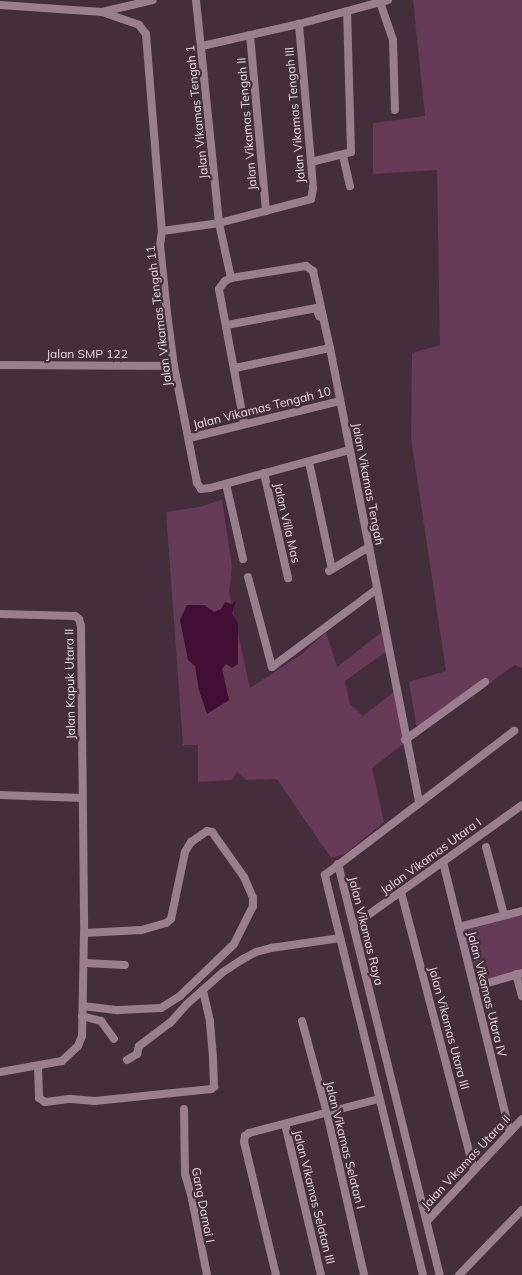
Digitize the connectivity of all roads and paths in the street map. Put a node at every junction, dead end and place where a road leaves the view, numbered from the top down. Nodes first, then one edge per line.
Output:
1 (149, 0) edge
2 (196, 0) edge
3 (384, 1) edge
4 (0, 5) edge
5 (347, 11) junction
6 (102, 12) junction
7 (299, 24) junction
8 (250, 35) junction
9 (202, 46) junction
10 (395, 110) dead end
11 (343, 156) junction
12 (311, 162) junction
13 (350, 186) dead end
14 (266, 211) junction
15 (219, 223) junction
16 (162, 231) junction
17 (231, 278) junction
18 (319, 319) dead end
19 (227, 325) junction
20 (330, 348) junction
21 (0, 365) edge
22 (174, 366) junction
23 (235, 368) junction
24 (340, 400) junction
25 (244, 424) junction
26 (189, 438) junction
27 (350, 450) junction
28 (309, 462) junction
29 (264, 473) junction
30 (226, 484) junction
31 (369, 547) junction
32 (243, 559) dead end
33 (248, 577) dead end
34 (288, 578) dead end
35 (377, 589) junction
36 (0, 614) edge
37 (485, 682) dead end
38 (514, 731) dead end
39 (406, 740) junction
40 (0, 795) edge
41 (82, 798) junction
42 (419, 802) junction
43 (522, 805) edge
44 (486, 847) dead end
45 (443, 862) junction
46 (337, 865) junction
47 (401, 892) junction
48 (522, 911) edge
49 (504, 915) junction
50 (354, 925) junction
51 (459, 928) junction
52 (84, 933) junction
53 (340, 938) junction
54 (84, 963) junction
55 (126, 965) dead end
56 (519, 974) edge
57 (474, 987) junction
58 (203, 990) junction
59 (522, 996) edge
60 (83, 1006) junction
61 (82, 1016) junction
62 (302, 1021) dead end
63 (114, 1039) dead end
64 (127, 1060) dead end
65 (38, 1067) junction
66 (0, 1072) edge
67 (380, 1099) junction
68 (184, 1109) dead end
69 (327, 1113) junction
70 (522, 1119) edge
71 (285, 1124) junction
72 (510, 1132) junction
73 (474, 1170) junction
74 (522, 1212) edge
75 (427, 1221) junction
76 (207, 1275) edge
77 (276, 1275) edge
78 (321, 1275) edge
79 (364, 1275) edge
80 (422, 1275) edge
81 (440, 1275) edge
82 (459, 1275) edge

1 - 6 street
2 - 9 street, Jalan Vikamas Tengah 1
3 - 5 street
3 - 10 street
4 - 6 street
5 - 7 street
5 - 11 street
6 - 16 street, Jalan Vikamas Tengah 11
7 - 8 street
7 - 12 street, Jalan Vikamas Tengah III
8 - 9 street
8 - 14 street, Jalan Vikamas Tengah II
9 - 15 street, Jalan Vikamas Tengah 1
11 - 12 street
11 - 13 street
12 - 14 street, Jalan Vikamas Tengah III
14 - 15 street
15 - 16 street
15 - 17 street, Jalan Vikamas Tengah 1
16 - 22 street, Jalan Vikamas Tengah 11
17 - 19 street
17 - 20 street, Jalan Vikamas Tengah
18 - 19 street
19 - 23 street
20 - 23 street
20 - 24 street, Jalan Vikamas Tengah
21 - 22 street, Jalan SMP 122
22 - 26 street, Jalan Vikamas Tengah 11
23 - 25 street
24 - 25 street, Jalan Vikamas Tengah 10
24 - 27 street, Jalan Vikamas Tengah
25 - 26 street, Jalan Vikamas Tengah 10
26 - 30 street, Jalan Vikamas Tengah 11
27 - 28 street, Jalan Vikamas Tengah 11
27 - 31 street, Jalan Vikamas Tengah
28 - 29 street, Jalan Vikamas Tengah 11
28 - 31 street
29 - 30 street, Jalan Vikamas Tengah 11
29 - 34 street, Jalan Villa Mas
30 - 32 street
31 - 35 street, Jalan Vikamas Tengah
33 - 35 street
35 - 39 street, Jalan Vikamas Tengah
36 - 41 street, Jalan Kapuk Utara II
37 - 39 street
38 - 42 street
39 - 42 street, Jalan Vikamas Tengah
40 - 41 street
41 - 52 street, Jalan Kapuk Utara II
42 - 46 street
43 - 45 street, Jalan Vikamas Utara I
44 - 49 street
45 - 47 street, Jalan Vikamas Utara I
45 - 51 street, Jalan Vikamas Utara IV
46 - 50 street, Jalan Vikamas Raya
46 - 53 street, Jalan Vikamas Raya
47 - 50 street, Jalan Vikamas Utara I
47 - 73 street, Jalan Vikamas Utara III
48 - 49 street
49 - 51 street
50 - 75 street, Jalan Vikamas Raya
51 - 57 street, Jalan Vikamas Utara IV
52 - 54 street, Jalan Kapuk Utara II
52 - 60 street
53 - 58 street
53 - 67 street, Jalan Vikamas Raya
54 - 55 street
54 - 60 street, Jalan Kapuk Utara II
56 - 57 street
56 - 59 street
57 - 72 street, Jalan Vikamas Utara IV
58 - 64 street
58 - 65 street
60 - 61 street, Jalan Kapuk Utara II
61 - 63 street
61 - 65 street, Jalan Kapuk Utara II
62 - 69 street, Jalan Vikamas Selatan I
65 - 66 street, Jalan Kapuk Utara II
67 - 69 street
67 - 80 street, Jalan Vikamas Raya
68 - 76 street, Gang Damai I
69 - 71 street
69 - 79 street, Jalan Vikamas Selatan I
70 - 72 street, Jalan Vikamas Utara II
71 - 77 street
71 - 78 street, Jalan Vikamas Selatan III
72 - 73 street, Jalan Vikamas Utara II
73 - 75 street, Jalan Vikamas Utara II
74 - 82 street
75 - 81 street, Jalan Vikamas Raya

